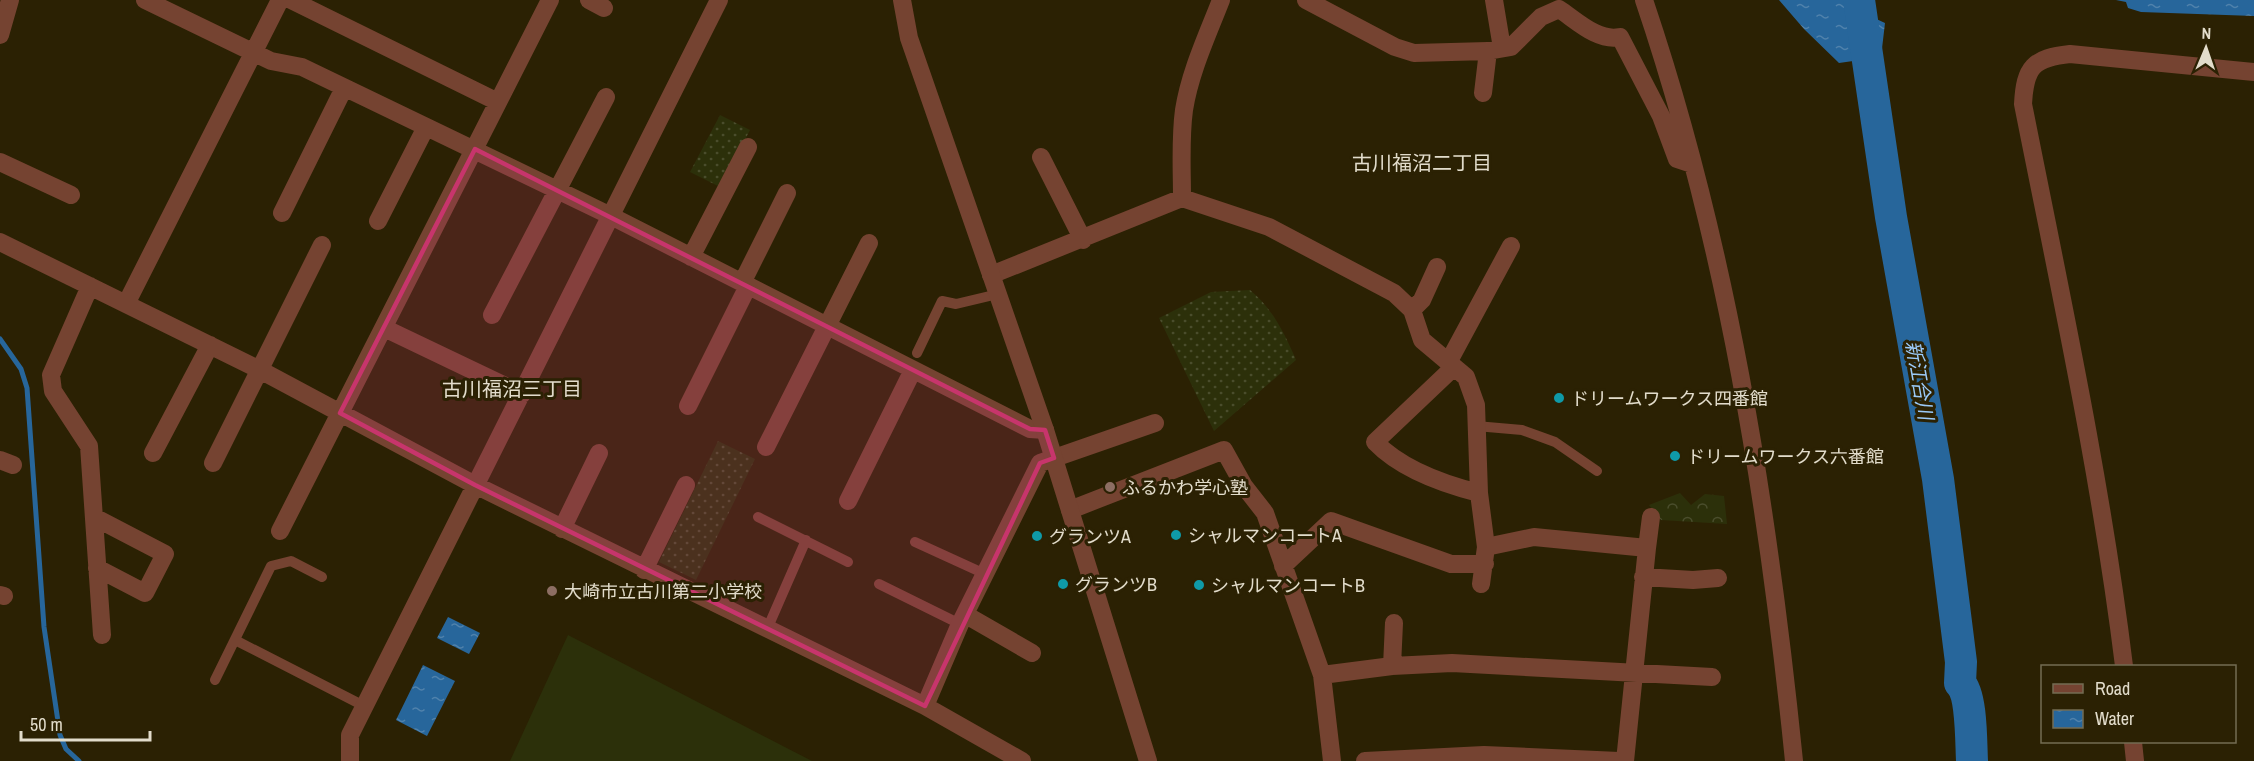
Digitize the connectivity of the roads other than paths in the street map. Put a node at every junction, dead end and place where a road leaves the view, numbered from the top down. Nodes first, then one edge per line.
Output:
1 (10, 0) edge
2 (145, 0) edge
3 (280, 0) edge
4 (291, 0) edge
5 (550, 0) edge
6 (718, 0) edge
7 (902, 0) edge
8 (1221, 0) edge
9 (1306, 0) edge
10 (1494, 0) edge
11 (1644, 0) edge
12 (1556, 4) edge
13 (0, 35) edge
14 (1495, 50) junction
15 (253, 53) junction
16 (2254, 72) edge
17 (344, 88) junction
18 (1483, 93) dead end
19 (606, 97) dead end
20 (498, 102) junction
21 (426, 127) junction
22 (748, 147) dead end
23 (475, 149) junction
24 (1041, 157) dead end
25 (0, 162) edge
26 (1692, 164) junction
27 (558, 190) junction
28 (787, 193) dead end
29 (71, 195) dead end
30 (1182, 198) junction
31 (282, 213) dead end
32 (611, 216) junction
33 (378, 221) dead end
34 (1083, 240) junction
35 (0, 242) edge
36 (869, 243) dead end
37 (322, 245) dead end
38 (1511, 246) dead end
39 (691, 257) junction
40 (1437, 267) dead end
41 (991, 275) junction
42 (745, 284) junction
43 (90, 286) junction
44 (998, 294) junction
45 (126, 304) junction
46 (1412, 310) junction
47 (492, 315) dead end
48 (828, 327) junction
49 (384, 328) junction
50 (210, 345) junction
51 (915, 362) junction
52 (1451, 364) junction
53 (260, 370) junction
54 (522, 394) junction
55 (688, 406) dead end
56 (340, 413) junction
57 (1155, 423) dead end
58 (1476, 426) junction
59 (1045, 430) junction
60 (766, 447) dead end
61 (153, 453) dead end
62 (598, 453) dead end
63 (1054, 458) junction
64 (213, 464) dead end
65 (1597, 471) dead end
66 (475, 485) junction
67 (686, 485) dead end
68 (1479, 493) junction
69 (848, 501) dead end
70 (1070, 510) junction
71 (94, 517) junction
72 (758, 517) dead end
73 (1651, 517) dead end
74 (562, 529) junction
75 (280, 531) dead end
76 (806, 540) junction
77 (915, 542) dead end
78 (1647, 548) junction
79 (1485, 556) junction
80 (848, 562) dead end
81 (1283, 566) junction
82 (97, 568) junction
83 (644, 570) junction
84 (985, 574) junction
85 (322, 577) dead end
86 (1644, 577) junction
87 (1718, 578) dead end
88 (879, 584) dead end
89 (1481, 584) dead end
90 (963, 619) junction
91 (1394, 623) dead end
92 (768, 627) junction
93 (102, 635) dead end
94 (235, 640) junction
95 (1032, 653) dead end
96 (2124, 665) edge
97 (1392, 666) junction
98 (1634, 673) junction
99 (1322, 675) junction
100 (1712, 677) dead end
101 (215, 680) dead end
102 (364, 706) junction
103 (925, 706) junction
104 (2133, 743) edge
105 (1484, 758) edge
106 (350, 761) edge
107 (1022, 761) edge
108 (1148, 761) edge
109 (1332, 761) edge
110 (1365, 761) edge
111 (1619, 761) edge
112 (1625, 761) edge
113 (1794, 761) edge
114 (2135, 761) edge

1 - 13 street
2 - 15 street
3 - 15 street
4 - 20 street
5 - 20 street
6 - 32 street
7 - 41 street
8 - 30 street
9 - 14 street
10 - 14 street
11 - 26 street
12 - 14 street
12 - 26 street
14 - 18 street
15 - 17 street
15 - 45 street
16 - 96 street
17 - 21 street
17 - 31 street
19 - 27 street
20 - 23 street
21 - 23 street
21 - 33 street
22 - 39 street
23 - 27 street
23 - 49 street
24 - 34 street
25 - 29 street
26 - 113 street
27 - 32 street
27 - 47 street
28 - 42 street
30 - 34 street
30 - 46 street
32 - 39 street
32 - 54 street
34 - 41 street
35 - 43 street
36 - 48 street
37 - 53 street
38 - 52 street
39 - 42 street
40 - 46 street
41 - 44 street
42 - 48 street
42 - 55 street
43 - 45 street
43 - 71 street
44 - 51 lane
44 - 59 street
45 - 50 street
46 - 52 street
48 - 51 street
48 - 60 street
49 - 54 street
49 - 56 street
50 - 53 street
50 - 61 street
51 - 59 street
51 - 69 street
52 - 58 street
52 - 68 street
53 - 56 street
53 - 64 street
54 - 66 street
56 - 66 street
56 - 75 street
57 - 63 street
58 - 65 lane
58 - 68 street
59 - 63 street
62 - 74 street
63 - 70 street
63 - 84 street
66 - 74 street
66 - 102 street
67 - 83 street
68 - 79 street
70 - 81 street
70 - 108 street
71 - 82 street
71 - 82 street
72 - 76 lane
73 - 78 street
74 - 83 street
76 - 80 lane
76 - 92 lane
77 - 84 lane
78 - 79 street
78 - 86 street
79 - 81 street
79 - 89 street
81 - 99 street
82 - 93 street
83 - 92 street
84 - 90 street
85 - 94 lane
86 - 87 street
86 - 98 street
88 - 90 lane
90 - 95 street
90 - 103 street
91 - 97 street
92 - 103 street
94 - 101 lane
94 - 102 lane
97 - 98 street
97 - 99 street
98 - 100 street
98 - 112 street
99 - 109 street
102 - 106 street
103 - 107 street
104 - 114 street
105 - 110 street
105 - 111 street

